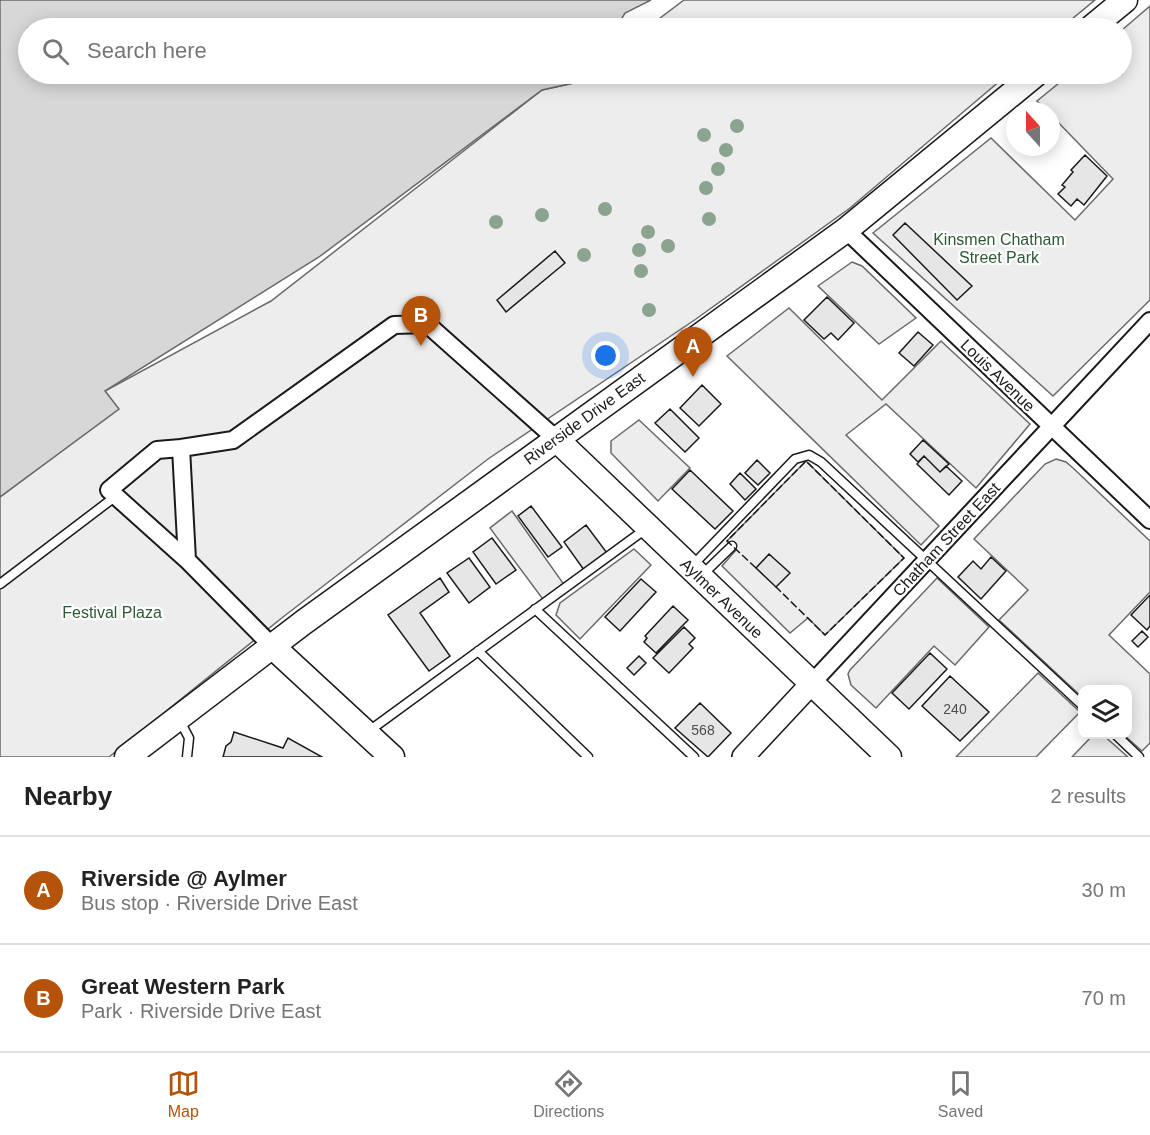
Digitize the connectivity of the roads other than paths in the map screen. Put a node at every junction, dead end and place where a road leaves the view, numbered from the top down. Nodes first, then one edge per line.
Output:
1 (1125, 0) edge
2 (1103, 18) edge
3 (1024, 84) edge
4 (846, 230) junction
5 (1150, 321) edge
6 (1052, 426) junction
7 (555, 438) junction
8 (181, 448) junction
9 (116, 496) junction
10 (1150, 520) edge
11 (648, 527) junction
12 (732, 546) dead end
13 (187, 560) junction
14 (925, 561) junction
15 (695, 572) junction
16 (0, 584) edge
17 (535, 609) junction
18 (273, 647) junction
19 (478, 651) junction
20 (812, 682) junction
21 (1078, 700) edge
22 (179, 718) junction
23 (366, 734) junction
24 (1119, 739) edge
25 (127, 757) edge
26 (187, 757) edge
27 (392, 757) edge
28 (588, 757) edge
29 (694, 757) edge
30 (743, 757) edge
31 (889, 757) edge
32 (1139, 757) edge

1 - 2 main road
3 - 4 main road, Riverside Drive East
4 - 6 street, Louis Avenue
4 - 7 main road, Riverside Drive East
5 - 6 street, Chatham Street East
6 - 10 street, Louis Avenue
6 - 14 street, Chatham Street East
7 - 8 street
7 - 11 main road, Aylmer Avenue
7 - 18 main road, Riverside Drive East
8 - 9 street
8 - 13 street
9 - 13 street
9 - 16 lane
11 - 15 main road, Aylmer Avenue
11 - 17 lane
12 - 15 lane
13 - 18 street
14 - 15 lane
14 - 20 street, Chatham Street East
14 - 21 lane
15 - 20 main road, Aylmer Avenue
17 - 19 lane
17 - 29 lane
18 - 22 main road, Riverside Drive East
18 - 23 main road
19 - 23 lane
19 - 28 lane
20 - 30 street, Chatham Street East
20 - 31 main road, Aylmer Avenue
22 - 25 main road, Riverside Drive East
22 - 26 lane
23 - 27 main road
24 - 32 lane

